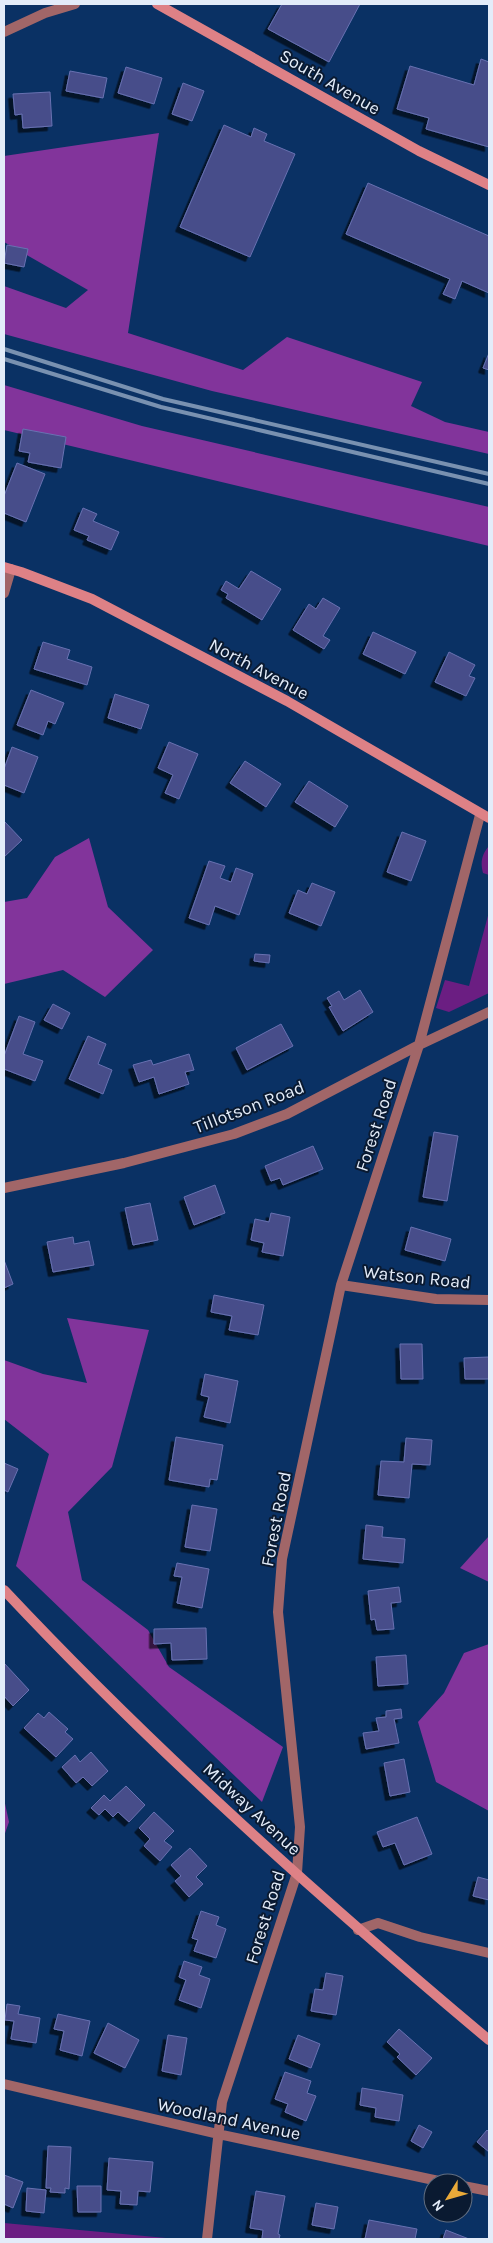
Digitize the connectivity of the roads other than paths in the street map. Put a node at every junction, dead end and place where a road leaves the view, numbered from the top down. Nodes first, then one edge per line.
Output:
1 (75, 4) edge
2 (157, 4) edge
3 (4, 32) edge
4 (489, 185) edge
5 (7, 568) edge
6 (4, 593) edge
7 (485, 816) edge
8 (489, 1012) edge
9 (419, 1045) junction
10 (4, 1188) edge
11 (341, 1285) junction
12 (489, 1300) edge
13 (4, 1590) edge
14 (297, 1873) junction
15 (358, 1930) junction
16 (489, 1953) edge
17 (489, 2040) edge
18 (4, 2084) edge
19 (218, 2134) junction
20 (423, 2178) edge
21 (473, 2188) edge
22 (489, 2191) edge
23 (207, 2239) edge

1 - 3 street
2 - 4 main road, South Avenue
5 - 6 street
5 - 7 main road, North Avenue
7 - 9 street, Forest Road
8 - 9 street, Tillotson Road
9 - 10 street, Tillotson Road
9 - 11 street, Forest Road
11 - 12 street, Watson Road
11 - 14 street, Forest Road
13 - 14 main road, Midway Avenue
14 - 15 main road, Midway Avenue
14 - 19 street, Forest Road
15 - 16 street
15 - 17 main road, Midway Avenue
18 - 19 street, Woodland Avenue
19 - 20 street, Woodland Avenue
19 - 23 street, Forest Road
21 - 22 street

